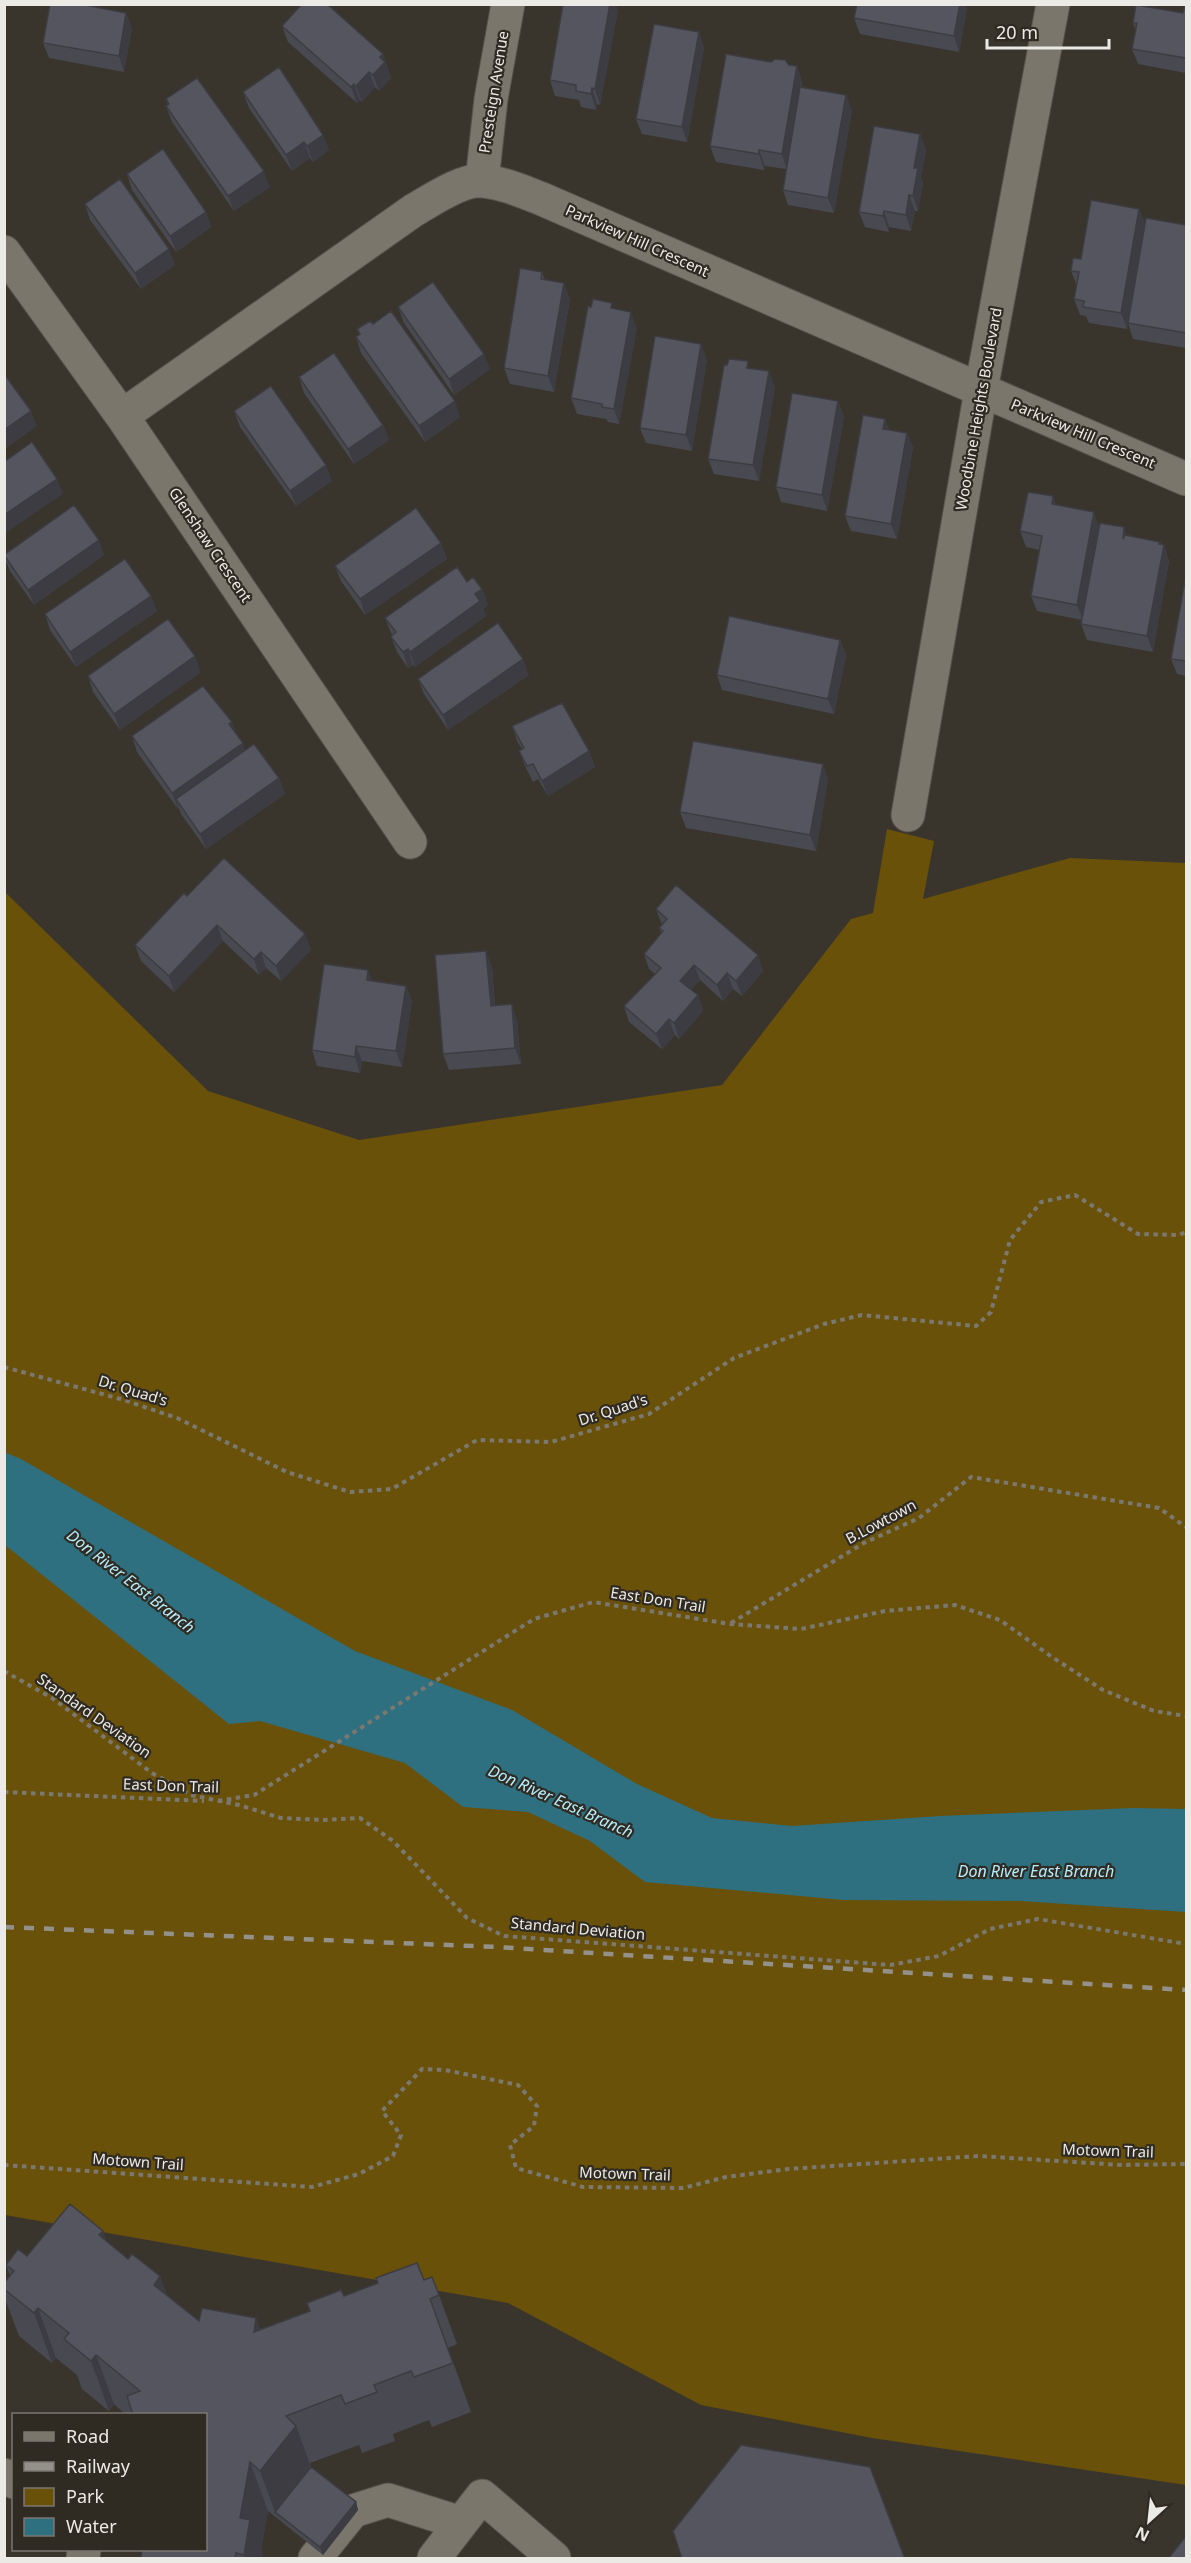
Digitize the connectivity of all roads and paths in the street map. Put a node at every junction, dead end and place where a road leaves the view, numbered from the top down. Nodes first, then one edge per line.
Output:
1 (508, 4) edge
2 (1053, 4) edge
3 (482, 181) junction
4 (4, 252) edge
5 (981, 390) junction
6 (122, 416) junction
7 (1186, 479) edge
8 (908, 814) dead end
9 (410, 842) dead end
10 (1186, 1232) edge
11 (4, 1367) edge
12 (1186, 1527) edge
13 (730, 1624) junction
14 (4, 1671) edge
15 (1186, 1716) edge
16 (4, 1792) edge
17 (214, 1801) junction
18 (1186, 1944) edge
19 (1186, 2164) edge
20 (4, 2165) edge
21 (461, 2523) junction
22 (315, 2559) edge
23 (434, 2559) edge
24 (554, 2559) edge

1 - 3 street, Presteign Avenue
2 - 5 street, Woodbine Heights Boulevard
3 - 5 street, Parkview Hill Crescent
3 - 6 street, Parkview Hill Crescent
4 - 6 street, Glenshaw Crescent
5 - 7 street, Parkview Hill Crescent
5 - 8 street, Woodbine Heights Boulevard
6 - 9 street, Glenshaw Crescent
10 - 11 path, Dr. Quad's
12 - 13 path, B.Lowtown
13 - 15 path, East Don Trail
13 - 17 path, East Don Trail
14 - 17 path, Standard Deviation
16 - 17 path, East Don Trail
17 - 18 path, Standard Deviation
19 - 20 path, Motown Trail
21 - 22 street
21 - 23 street
21 - 24 street

